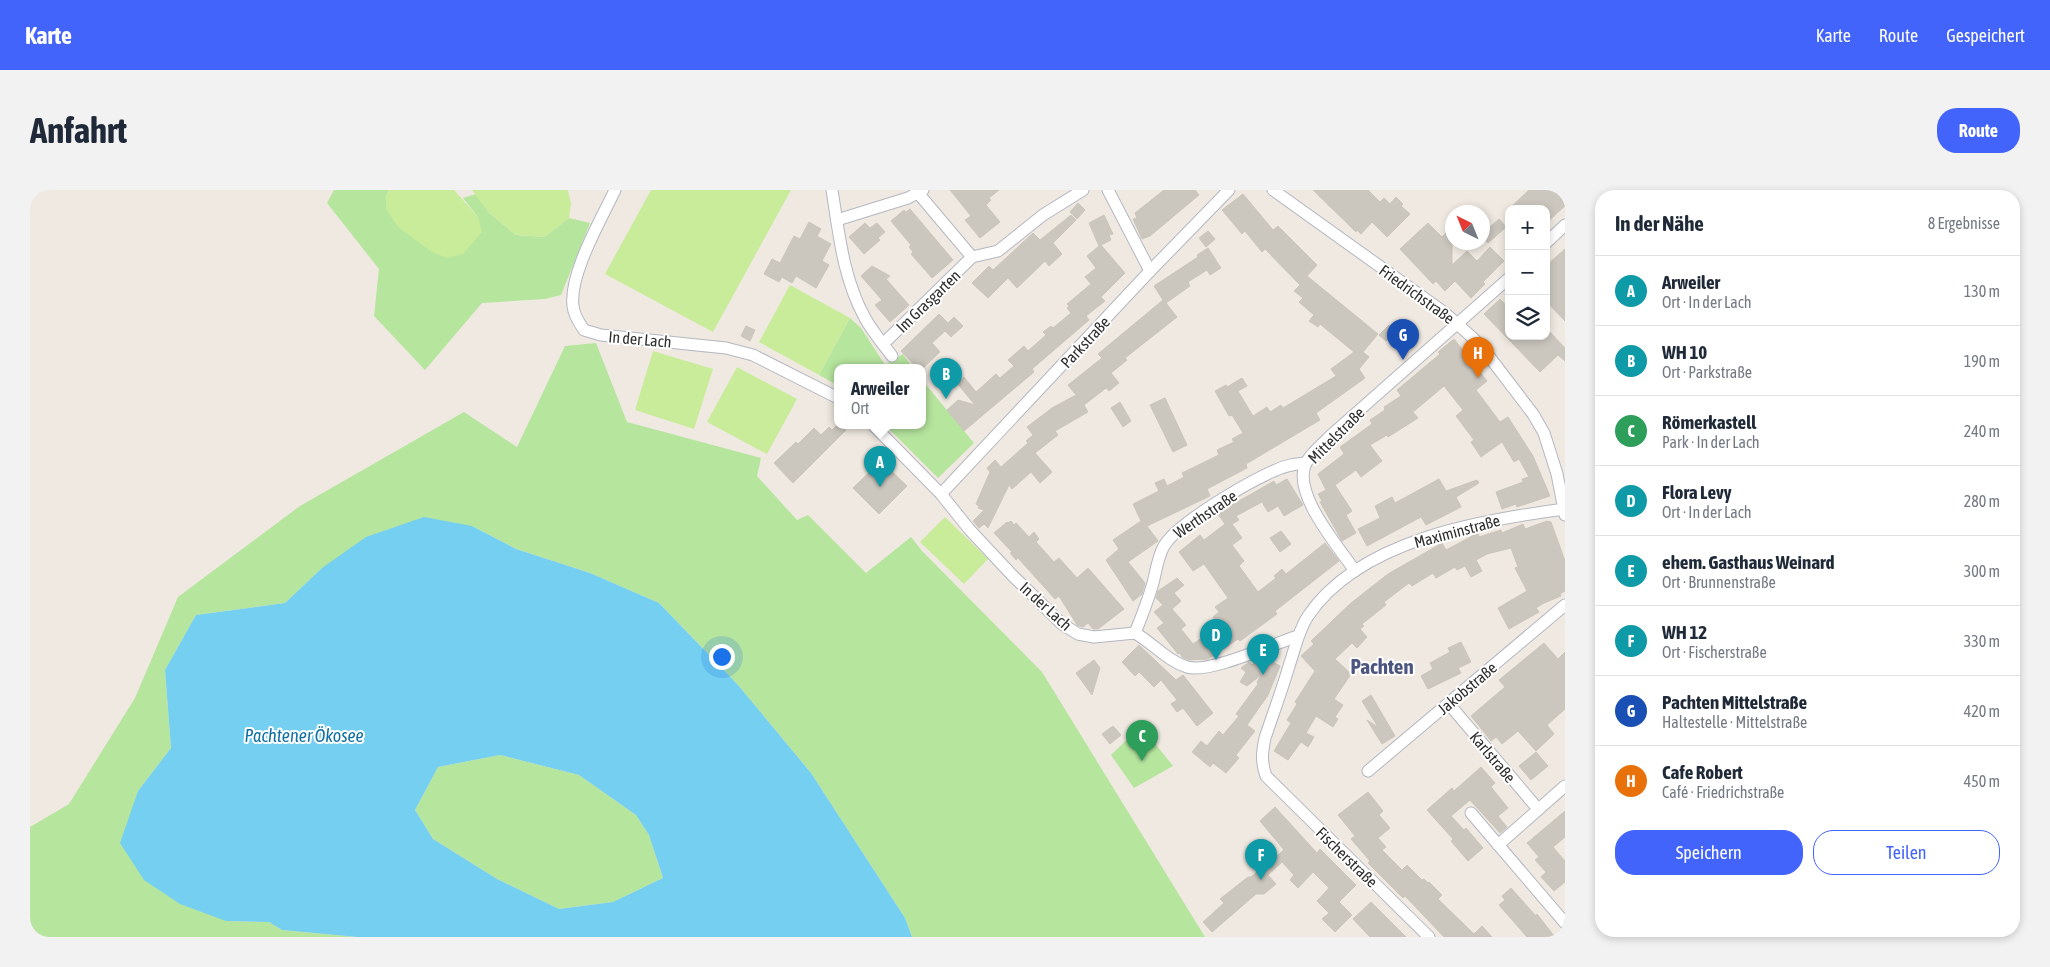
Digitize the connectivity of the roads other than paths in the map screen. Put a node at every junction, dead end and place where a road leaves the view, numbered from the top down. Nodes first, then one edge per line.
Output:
1 (615, 190) edge
2 (832, 190) edge
3 (1083, 190) edge
4 (1108, 190) edge
5 (1229, 190) edge
6 (1273, 190) edge
7 (920, 192) edge
8 (837, 220) junction
9 (1565, 226) edge
10 (1550, 239) edge
11 (972, 257) junction
12 (1150, 271) junction
13 (1505, 282) edge
14 (1458, 324) junction
15 (883, 344) junction
16 (892, 356) dead end
17 (834, 396) edge
18 (877, 429) edge
19 (1306, 463) junction
20 (941, 494) junction
21 (1564, 511) edge
22 (1355, 571) junction
23 (1565, 605) edge
24 (1135, 633) junction
25 (1298, 636) junction
26 (1449, 704) junction
27 (1368, 771) dead end
28 (1266, 776) joint
29 (1565, 786) edge
30 (1538, 809) junction
31 (1471, 813) dead end
32 (1498, 845) junction
33 (1565, 922) edge
34 (1429, 937) edge

1 - 17 street, In der Lach
2 - 8 street
3 - 11 street, Im Grasgarten
4 - 12 street
5 - 12 street, Parkstraße
6 - 14 street, Friedrichstraße
7 - 8 street, Im Grasgarten
7 - 11 street, Im Grasgarten
8 - 15 street
9 - 10 street
11 - 15 street, Im Grasgarten
12 - 20 street, Parkstraße
13 - 14 street, Mittelstraße
14 - 19 street, Mittelstraße
14 - 21 street, Friedrichstraße
15 - 16 street
18 - 20 street, In der Lach
19 - 22 street, Mittelstraße
19 - 24 street, Werthstraße
20 - 24 street, In der Lach
21 - 22 street, Maximinstraße
22 - 25 street, Maximinstraße
23 - 26 street, Jakobstraße
24 - 25 street
25 - 28 street, Maximinstraße
26 - 27 street, Jakobstraße
26 - 30 street, Karlstraße
28 - 34 street, Fischerstraße
29 - 30 street
30 - 32 street
31 - 32 street
32 - 33 street

